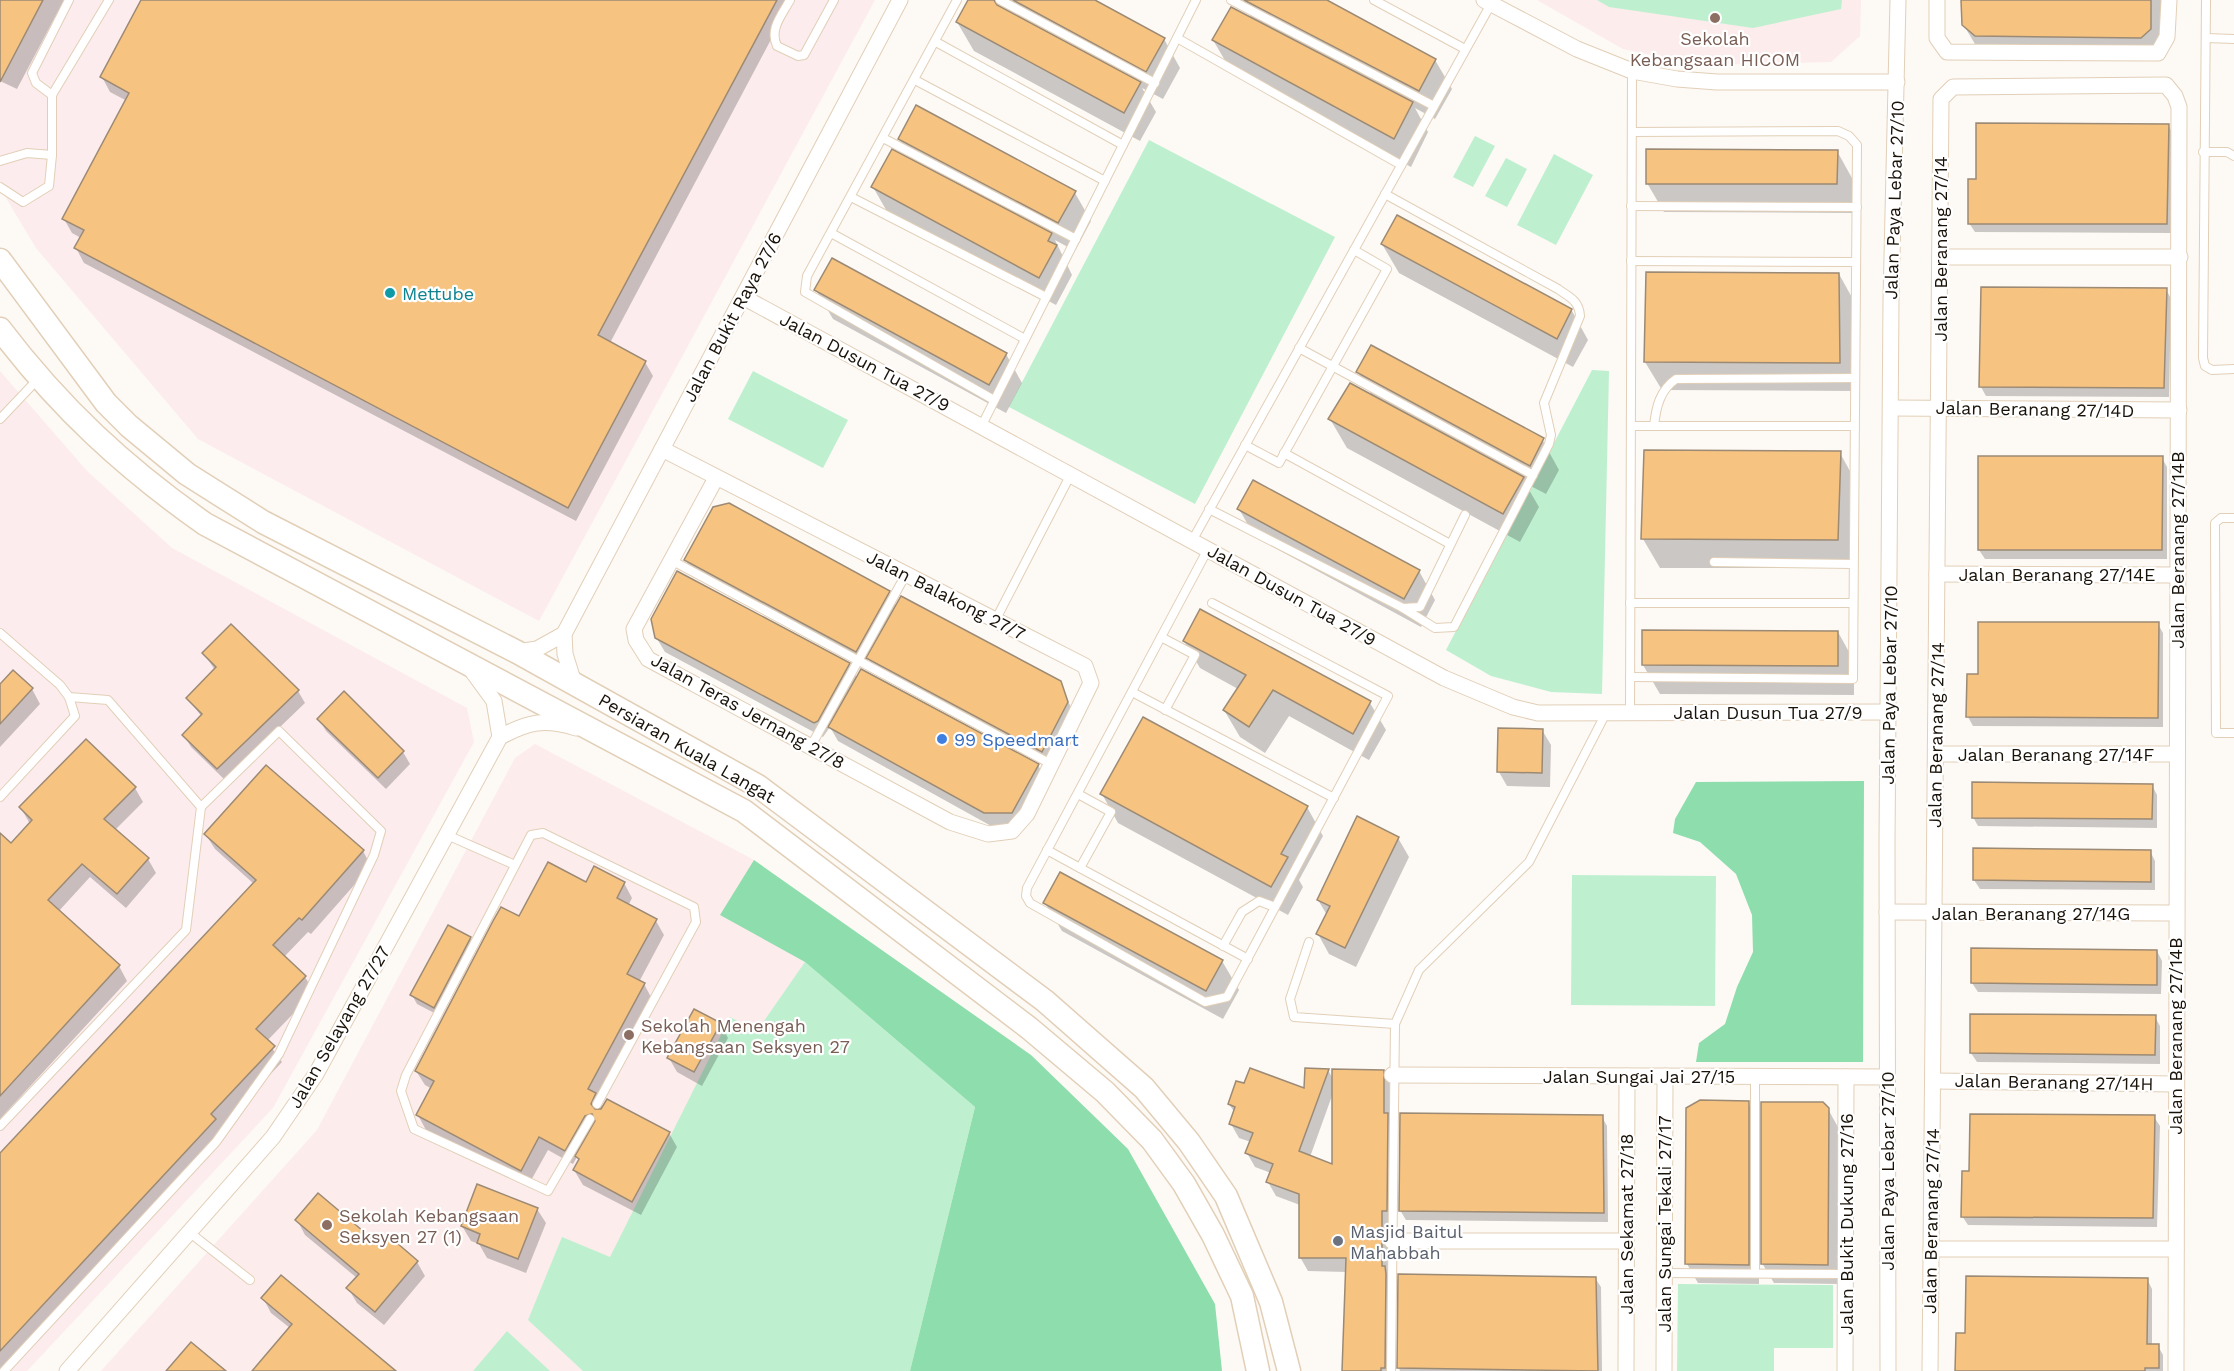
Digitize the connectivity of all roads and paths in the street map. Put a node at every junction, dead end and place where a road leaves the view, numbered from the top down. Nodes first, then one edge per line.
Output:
1 (69, 0) edge
2 (109, 0) edge
3 (790, 0) edge
4 (834, 0) edge
5 (900, 0) edge
6 (957, 0) edge
7 (1000, 0) edge
8 (1196, 0) edge
9 (1231, 0) edge
10 (1374, 0) edge
11 (1898, 0) edge
12 (1937, 0) edge
13 (2169, 0) edge
14 (2206, 0) edge
15 (1487, 2) edge
16 (1177, 38) junction
17 (2206, 38) junction
18 (2234, 39) edge
19 (936, 42) junction
20 (1466, 49) junction
21 (1632, 71) junction
22 (915, 80) junction
23 (1897, 82) junction
24 (1155, 83) junction
25 (52, 95) junction
26 (1941, 99) joint
27 (1434, 106) junction
28 (1632, 132) junction
29 (883, 138) junction
30 (1123, 145) junction
31 (2203, 152) junction
32 (52, 155) junction
33 (2234, 156) edge
34 (0, 161) edge
35 (1401, 165) junction
36 (1105, 181) junction
37 (0, 187) edge
38 (1385, 194) junction
39 (851, 196) junction
40 (1631, 206) junction
41 (1857, 207) junction
42 (831, 233) junction
43 (1076, 239) junction
44 (1354, 250) junction
45 (1940, 257) junction
46 (2180, 257) junction
47 (0, 260) edge
48 (1631, 261) junction
49 (1856, 262) junction
50 (743, 297) junction
51 (1046, 297) junction
52 (0, 329) edge
53 (1025, 339) junction
54 (1299, 348) junction
55 (1333, 366) junction
56 (2234, 369) edge
57 (1854, 378) junction
58 (38, 379) junction
59 (994, 400) junction
60 (1892, 408) junction
61 (1939, 408) junction
62 (2179, 410) junction
63 (0, 419) edge
64 (982, 425) junction
65 (1630, 426) junction
66 (1654, 426) junction
67 (1854, 426) junction
68 (1245, 445) junction
69 (662, 449) junction
70 (1284, 453) junction
71 (1071, 474) junction
72 (1533, 475) junction
73 (716, 478) junction
74 (1209, 509) junction
75 (1465, 515) dead end
76 (2234, 518) edge
77 (263, 522) junction
78 (1192, 541) junction
79 (1450, 544) junction
80 (247, 547) junction
81 (1208, 549) junction
82 (671, 560) junction
83 (1714, 562) dead end
84 (1853, 564) junction
85 (1937, 574) junction
86 (2176, 575) junction
87 (905, 576) junction
88 (1212, 603) dead end
89 (1630, 603) junction
90 (1853, 603) junction
91 (1403, 608) junction
92 (996, 619) junction
93 (0, 633) edge
94 (564, 634) junction
95 (1161, 637) junction
96 (517, 652) junction
97 (859, 662) junction
98 (467, 664) junction
99 (1630, 677) junction
100 (574, 683) junction
101 (1132, 692) junction
102 (69, 697) junction
103 (1166, 710) junction
104 (1888, 712) junction
105 (1606, 713) junction
106 (1630, 713) junction
107 (2234, 733) edge
108 (596, 734) junction
109 (500, 737) junction
110 (812, 746) junction
111 (1936, 754) junction
112 (2177, 754) junction
113 (1051, 764) junction
114 (758, 786) junction
115 (1078, 794) junction
116 (0, 797) edge
117 (1334, 798) junction
118 (201, 807) junction
119 (744, 811) junction
120 (1027, 814) joint
121 (447, 835) junction
122 (1047, 850) junction
123 (515, 865) junction
124 (1080, 868) junction
125 (1275, 907) junction
126 (1887, 912) junction
127 (1934, 912) junction
128 (2175, 913) junction
129 (1310, 942) dead end
130 (1223, 946) junction
131 (1248, 959) junction
132 (1395, 1024) junction
133 (1392, 1076) junction
134 (1627, 1076) junction
135 (1665, 1076) junction
136 (1755, 1077) junction
137 (1846, 1077) junction
138 (1887, 1077) junction
139 (1933, 1081) junction
140 (2175, 1084) junction
141 (597, 1104) dead end
142 (590, 1119) dead end
143 (0, 1126) edge
144 (189, 1232) junction
145 (1392, 1241) junction
146 (1626, 1242) junction
147 (1931, 1249) junction
148 (2176, 1249) junction
149 (1664, 1273) junction
150 (1755, 1273) junction
151 (1845, 1274) junction
152 (250, 1280) dead end
153 (4, 1371) edge
154 (67, 1371) edge
155 (1258, 1371) edge
156 (1289, 1371) edge
157 (1391, 1371) edge
158 (1626, 1371) edge
159 (1664, 1371) edge
160 (1845, 1371) edge
161 (1888, 1371) edge
162 (1930, 1371) edge
163 (2176, 1371) edge

1 - 25 lane
2 - 25 lane
3 - 4 lane
5 - 50 street, Jalan Bukit Raya 27/6
6 - 19 lane
7 - 24 lane
8 - 16 lane
9 - 27 lane
10 - 20 lane
11 - 23 street, Jalan Paya Lebar 27/10
12 - 13 street
14 - 17 lane
15 - 20 lane
15 - 21 street
16 - 24 lane
16 - 35 lane
17 - 18 lane
17 - 31 lane
19 - 22 lane
19 - 30 lane
20 - 27 lane
21 - 23 street
21 - 28 lane
22 - 29 lane
22 - 36 lane
23 - 60 street, Jalan Paya Lebar 27/10
24 - 30 lane
25 - 32 lane
26 - 45 street, Jalan Beranang 27/14
26 - 46 street, Jalan Beranang 27/14B
27 - 35 lane
28 - 40 lane
28 - 41 lane
29 - 39 lane
29 - 43 lane
30 - 36 lane
31 - 33 lane
31 - 56 lane
32 - 34 lane
32 - 37 lane
35 - 38 lane
36 - 43 lane
38 - 44 lane
38 - 72 lane
39 - 42 lane
39 - 51 lane
40 - 41 lane
40 - 48 lane
41 - 49 lane
42 - 53 lane
42 - 59 lane
43 - 51 lane
44 - 54 lane
44 - 55 lane
45 - 46 street
45 - 61 street, Jalan Beranang 27/14
46 - 62 street, Jalan Beranang 27/14B
47 - 77 main road, Persiaran Kuala Langat
48 - 49 lane
48 - 65 lane
49 - 57 lane
50 - 64 street, Jalan Dusun Tua 27/9
50 - 69 street, Jalan Bukit Raya 27/6
51 - 53 lane
52 - 58 main road, Persiaran Kuala Langat
53 - 59 lane
54 - 55 lane
54 - 68 lane
55 - 70 lane
55 - 72 lane
57 - 66 lane
57 - 67 lane
58 - 63 lane
58 - 80 main road, Persiaran Kuala Langat
59 - 64 lane
60 - 61 street, Jalan Beranang 27/14D
60 - 104 street, Jalan Paya Lebar 27/10
61 - 62 street, Jalan Beranang 27/14D
61 - 85 street, Jalan Beranang 27/14
62 - 86 street, Jalan Beranang 27/14B
64 - 71 street, Jalan Dusun Tua 27/9
65 - 66 lane
65 - 89 lane
66 - 67 lane
67 - 84 lane
68 - 70 lane
68 - 74 lane
69 - 73 street, Jalan Balakong 27/7
69 - 94 street, Jalan Bukit Raya 27/6
70 - 79 lane
71 - 78 street, Jalan Dusun Tua 27/9
71 - 92 lane
72 - 91 lane
73 - 82 street, Jalan Teras Jernang 27/8
73 - 87 street, Jalan Balakong 27/7
74 - 78 lane
74 - 91 lane
75 - 79 lane
76 - 107 lane
77 - 80 main road
77 - 96 main road, Persiaran Kuala Langat
78 - 81 street, Jalan Dusun Tua 27/9
79 - 91 lane
80 - 98 main road, Persiaran Kuala Langat
81 - 95 lane
81 - 105 street, Jalan Dusun Tua 27/9
82 - 97 lane
82 - 110 street, Jalan Teras Jernang 27/8
83 - 84 lane
84 - 90 lane
85 - 86 street, Jalan Beranang 27/14E
85 - 111 street, Jalan Beranang 27/14
86 - 112 street, Jalan Beranang 27/14B
87 - 92 street, Jalan Balakong 27/7
87 - 97 lane
88 - 117 lane
89 - 90 lane
89 - 99 lane
90 - 99 lane
92 - 113 street, Jalan Balakong 27/7
93 - 102 lane
94 - 96 street
94 - 100 street
95 - 101 lane
95 - 103 lane
96 - 100 main road, Persiaran Kuala Langat
97 - 110 lane
97 - 113 lane
98 - 108 main road, Persiaran Kuala Langat
98 - 109 street
99 - 106 lane
100 - 114 main road, Persiaran Kuala Langat
101 - 103 lane
101 - 115 lane
102 - 116 lane
102 - 118 lane
103 - 117 lane
104 - 106 street, Jalan Dusun Tua 27/9
104 - 126 street, Jalan Paya Lebar 27/10
105 - 106 street, Jalan Dusun Tua 27/9
105 - 132 lane
108 - 109 street
108 - 119 main road, Persiaran Kuala Langat
109 - 121 street, Jalan Selayang 27/27
110 - 120 street, Jalan Teras Jernang 27/8
111 - 112 street, Jalan Beranang 27/14F
111 - 127 street, Jalan Beranang 27/14
112 - 128 street, Jalan Beranang 27/14B
113 - 120 street, Jalan Balakong 27/7
114 - 119 main road
114 - 156 main road, Persiaran Kuala Langat
115 - 122 lane
115 - 124 lane
117 - 125 lane
118 - 143 lane
118 - 153 lane
119 - 155 main road, Persiaran Kuala Langat
121 - 123 lane
121 - 144 street, Jalan Selayang 27/27
122 - 124 lane
122 - 131 lane
123 - 141 lane
123 - 142 lane
124 - 130 lane
125 - 130 lane
125 - 131 lane
126 - 127 street, Jalan Beranang 27/14G
126 - 138 street, Jalan Paya Lebar 27/10
127 - 128 street, Jalan Beranang 27/14G
127 - 139 street, Jalan Beranang 27/14
128 - 140 street, Jalan Beranang 27/14B
129 - 132 lane
130 - 131 lane
132 - 133 lane
133 - 134 street, Jalan Sungai Jai 27/15
133 - 145 lane
134 - 135 street, Jalan Sungai Jai 27/15
134 - 146 street, Jalan Sekamat 27/18
135 - 136 street, Jalan Sungai Jai 27/15
135 - 149 street, Jalan Sungai Tekali 27/17
136 - 137 street, Jalan Sungai Jai 27/15
136 - 150 lane
137 - 138 street, Jalan Sungai Jai 27/15
137 - 151 street, Jalan Bukit Dukung 27/16
138 - 161 street, Jalan Paya Lebar 27/10
139 - 140 street, Jalan Beranang 27/14H
139 - 147 street, Jalan Beranang 27/14
140 - 148 street, Jalan Beranang 27/14B
144 - 152 lane
144 - 154 street, Jalan Selayang 27/27
145 - 146 street
145 - 157 lane
146 - 158 street, Jalan Sekamat 27/18
147 - 148 street
147 - 162 street, Jalan Beranang 27/14
148 - 163 street, Jalan Beranang 27/14B
149 - 150 lane
149 - 159 street, Jalan Sungai Tekali 27/17
150 - 151 lane
151 - 160 street, Jalan Bukit Dukung 27/16

